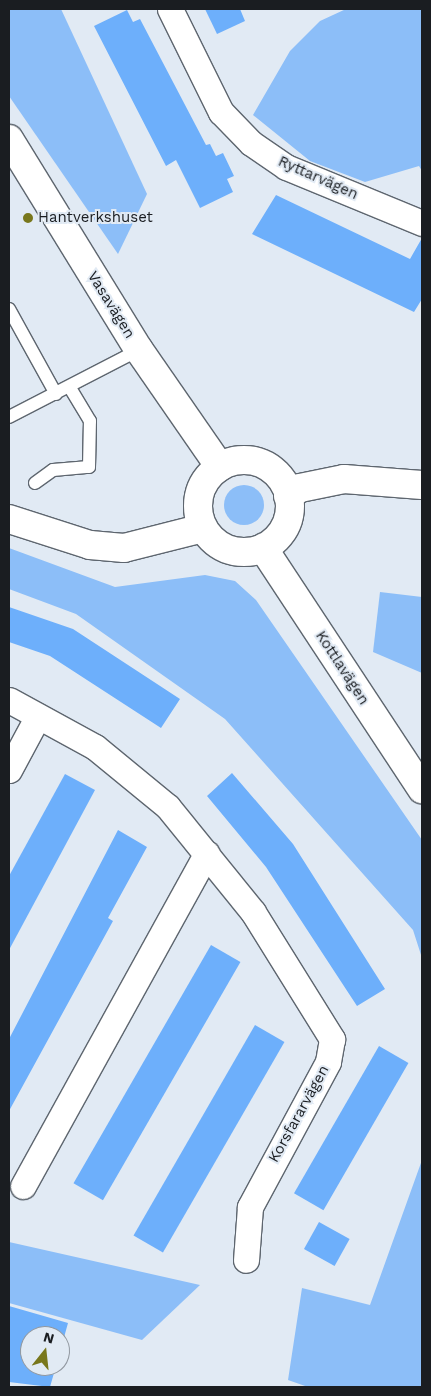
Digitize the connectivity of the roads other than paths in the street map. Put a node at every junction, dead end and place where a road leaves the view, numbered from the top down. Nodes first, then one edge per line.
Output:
1 (170, 9) edge
2 (9, 139) edge
3 (422, 222) edge
4 (9, 309) edge
5 (139, 350) junction
6 (70, 388) junction
7 (56, 394) junction
8 (9, 417) edge
9 (220, 467) junction
10 (35, 483) dead end
11 (422, 485) edge
12 (288, 496) junction
13 (9, 519) edge
14 (203, 528) junction
15 (263, 548) junction
16 (9, 700) edge
17 (38, 716) junction
18 (9, 770) edge
19 (422, 789) edge
20 (207, 853) junction
21 (24, 1186) dead end
22 (246, 1260) dead end

1 - 3 street, Ryttarvägen
2 - 5 street, Vasavägen
4 - 7 lane
5 - 6 lane
5 - 9 street, Vasavägen
6 - 7 lane
6 - 10 lane
7 - 8 lane
9 - 12 street
9 - 14 street
11 - 12 street
12 - 15 street
13 - 14 street
14 - 15 street
15 - 19 street, Kottlavägen
16 - 17 street, Korsfararvägen
17 - 18 street
17 - 20 street, Korsfararvägen
20 - 21 street
20 - 22 street, Korsfararvägen

